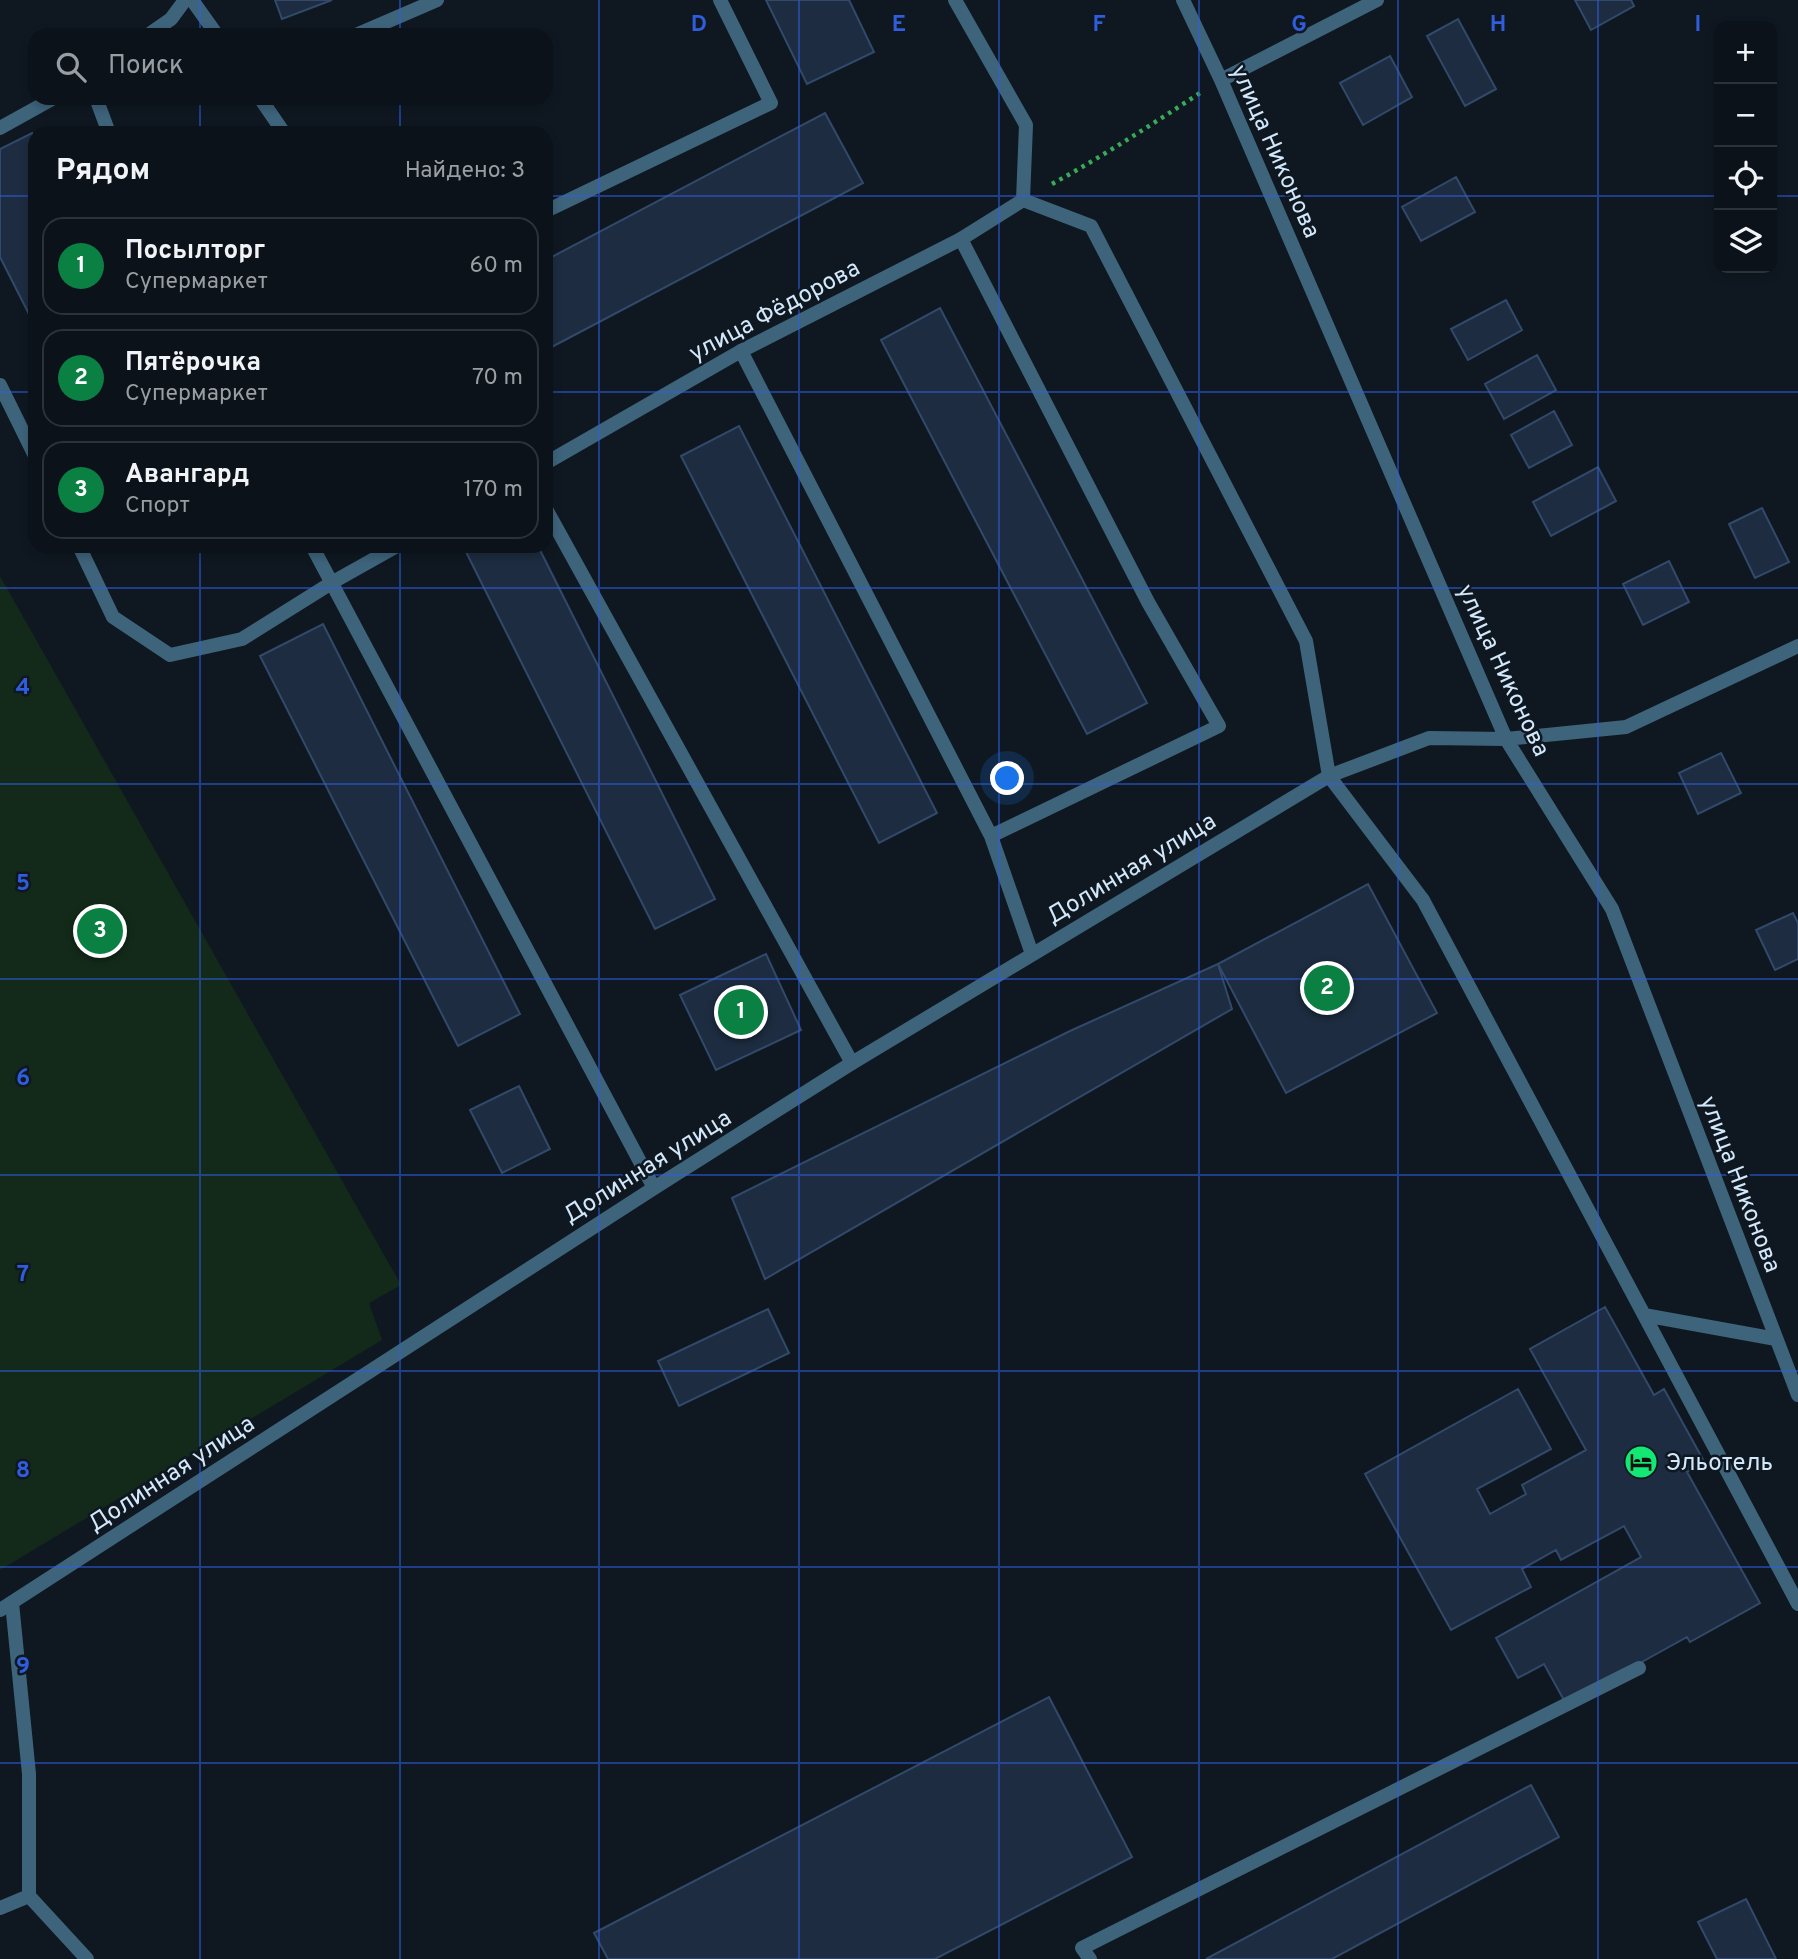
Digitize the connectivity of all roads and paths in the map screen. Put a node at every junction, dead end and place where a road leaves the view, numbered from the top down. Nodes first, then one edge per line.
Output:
1 (185, 0) edge
2 (192, 0) edge
3 (438, 0) edge
4 (720, 0) edge
5 (956, 0) edge
6 (1183, 0) edge
7 (1377, 0) edge
8 (158, 28) edge
9 (211, 28) edge
10 (372, 28) edge
11 (1221, 80) junction
12 (41, 105) edge
13 (99, 105) edge
14 (265, 105) edge
15 (106, 126) edge
16 (279, 126) edge
17 (0, 128) edge
18 (1023, 201) junction
19 (553, 208) edge
20 (961, 239) junction
21 (741, 351) junction
22 (0, 385) edge
23 (28, 442) edge
24 (553, 459) edge
25 (553, 522) edge
26 (82, 553) edge
27 (316, 553) edge
28 (385, 553) edge
29 (333, 582) junction
30 (1798, 646) edge
31 (1506, 739) junction
32 (1329, 776) junction
33 (991, 836) junction
34 (1031, 954) junction
35 (852, 1063) junction
36 (654, 1188) junction
37 (1644, 1315) junction
38 (1776, 1339) junction
39 (1798, 1395) edge
40 (1798, 1604) edge
41 (6, 1607) edge
42 (1639, 1668) dead end
43 (29, 1896) junction
44 (0, 1908) edge
45 (87, 1959) edge
46 (1090, 1959) edge

1 - 8 street
2 - 9 street
3 - 10 street
4 - 19 street
5 - 18 street
6 - 11 street, улица Никонова
7 - 11 street
11 - 18 path
11 - 31 street, улица Никонова
12 - 17 street
13 - 15 street
14 - 16 street
18 - 20 street, улица Фёдорова
18 - 32 street
20 - 21 street, улица Фёдорова
20 - 33 street
21 - 24 street, улица Фёдорова
21 - 33 street
22 - 23 street
25 - 35 street
26 - 29 street
27 - 29 street
28 - 29 street
29 - 36 street
30 - 31 street, Долинная улица
31 - 32 street, Долинная улица
31 - 38 street, улица Никонова
32 - 34 street, Долинная улица
32 - 37 street
33 - 34 street
34 - 35 street, Долинная улица
35 - 36 street, Долинная улица
36 - 41 street, Долинная улица
37 - 38 street
37 - 40 street
38 - 39 street, улица Никонова
41 - 43 street
42 - 46 street
43 - 44 street
43 - 45 street

